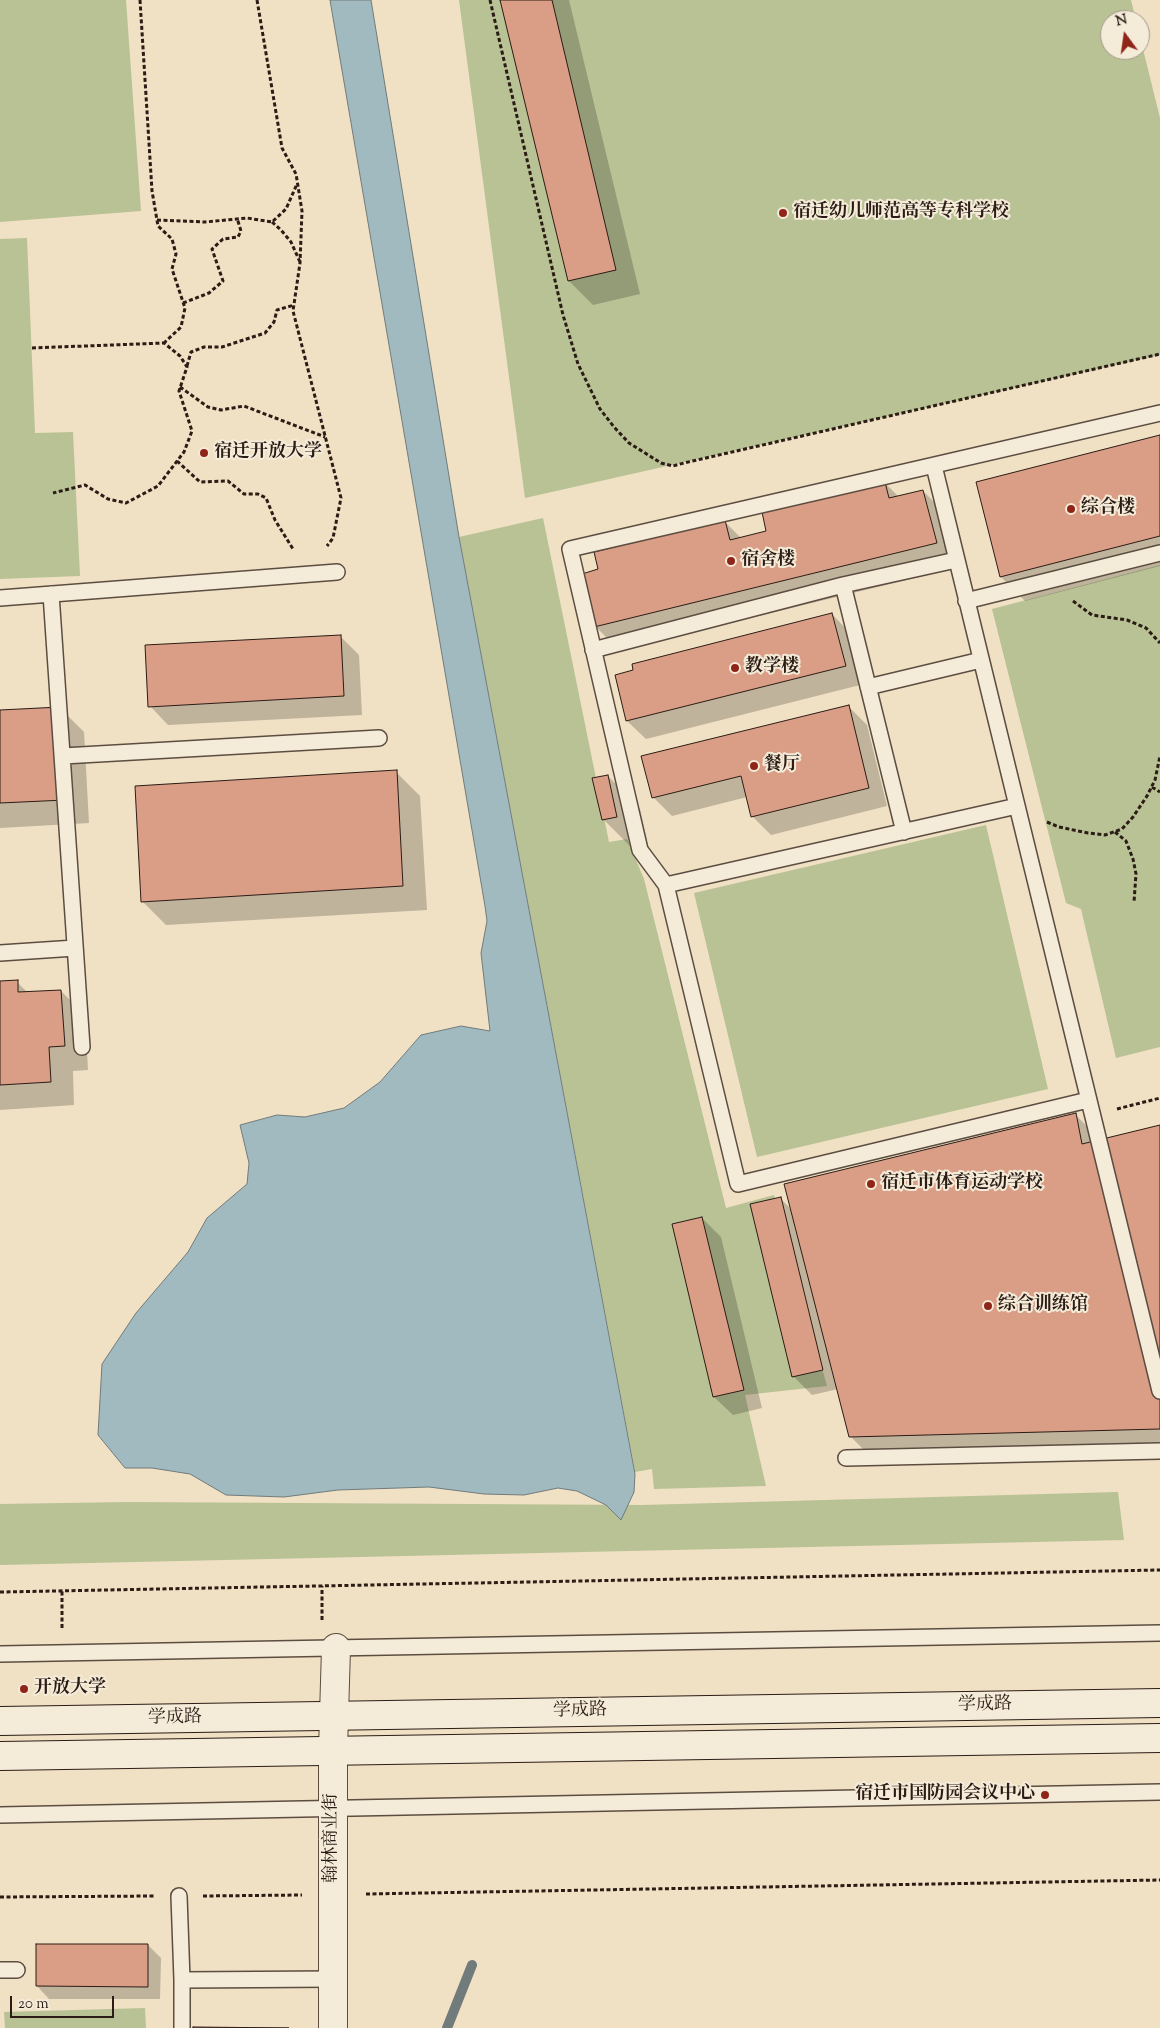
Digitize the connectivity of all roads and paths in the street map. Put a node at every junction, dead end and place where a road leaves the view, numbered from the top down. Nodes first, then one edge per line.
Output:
1 (140, 0) edge
2 (257, 0) edge
3 (490, 0) edge
4 (297, 183) junction
5 (237, 218) junction
6 (157, 220) junction
7 (272, 222) junction
8 (300, 263) junction
9 (183, 303) junction
10 (294, 305) junction
11 (164, 343) junction
12 (32, 348) dead end
13 (1160, 354) edge
14 (186, 367) junction
15 (180, 387) junction
16 (1160, 414) edge
17 (326, 437) junction
18 (177, 461) junction
19 (934, 466) junction
20 (53, 493) dead end
21 (1160, 553) edge
22 (956, 560) junction
23 (337, 572) dead end
24 (305, 574) junction
25 (1050, 580) junction
26 (843, 586) junction
27 (51, 594) junction
28 (0, 598) edge
29 (966, 600) junction
30 (1160, 643) edge
31 (593, 650) junction
32 (981, 660) junction
33 (868, 687) junction
34 (379, 738) dead end
35 (62, 756) junction
36 (1160, 756) edge
37 (1152, 787) junction
38 (1160, 792) edge
39 (1016, 806) junction
40 (904, 832) junction
41 (1115, 832) junction
42 (666, 885) junction
43 (1134, 902) dead end
44 (75, 948) junction
45 (0, 953) edge
46 (82, 1047) dead end
47 (1160, 1098) edge
48 (1088, 1100) junction
49 (1092, 1115) junction
50 (1160, 1390) edge
51 (1160, 1451) edge
52 (846, 1458) dead end
53 (1160, 1570) edge
54 (62, 1591) junction
55 (0, 1592) edge
56 (1160, 1633) edge
57 (336, 1648) junction
58 (62, 1653) junction
59 (0, 1654) edge
60 (1160, 1703) edge
61 (334, 1716) junction
62 (0, 1721) edge
63 (1160, 1738) edge
64 (333, 1750) junction
65 (0, 1756) edge
66 (1160, 1792) edge
67 (333, 1809) junction
68 (0, 1815) edge
69 (1160, 1880) edge
70 (334, 1895) junction
71 (179, 1896) junction
72 (0, 1897) edge
73 (0, 1970) edge
74 (17, 1970) dead end
75 (333, 1979) junction
76 (182, 1980) junction
77 (182, 2028) edge
78 (333, 2028) edge

1 - 6 path
2 - 4 path
3 - 13 path
4 - 7 path
4 - 8 path
5 - 6 path
5 - 7 path
5 - 9 path
6 - 9 path
7 - 8 path
8 - 10 path
9 - 11 path
10 - 14 path
10 - 17 path
11 - 12 path
11 - 14 path
14 - 15 path
15 - 17 path
15 - 18 path
16 - 19 lane
17 - 24 path
18 - 20 path
18 - 24 path
19 - 22 lane
19 - 31 lane
21 - 25 lane
22 - 26 lane
22 - 29 lane
23 - 24 lane
24 - 27 lane
25 - 29 lane
25 - 30 path
26 - 31 lane
26 - 33 lane
27 - 28 lane
27 - 35 lane
29 - 32 lane
31 - 42 lane
32 - 33 lane
32 - 39 lane
33 - 40 lane
34 - 35 lane
35 - 44 lane
36 - 37 path
37 - 38 path
37 - 41 path
39 - 40 lane
39 - 41 path
39 - 48 lane
40 - 42 lane
41 - 43 path
42 - 48 lane
44 - 45 lane
44 - 46 lane
47 - 49 path
48 - 49 lane
49 - 50 lane
51 - 52 lane
53 - 54 path
54 - 55 path
54 - 58 path
56 - 57 lane
57 - 58 lane
57 - 61 main road, 翰林商业街
58 - 59 lane
60 - 61 main road, 学成路
61 - 62 main road, 学成路
61 - 64 main road, 翰林商业街
63 - 64 main road, 学成路
64 - 65 main road, 学成路
64 - 67 main road, 翰林商业街
66 - 67 lane
67 - 68 lane
67 - 70 main road, 翰林商业街
69 - 70 path
70 - 71 path
70 - 75 main road, 翰林商业街
71 - 72 path
71 - 76 lane
73 - 74 lane
75 - 76 lane
75 - 78 main road, 翰林商业街
76 - 77 lane

